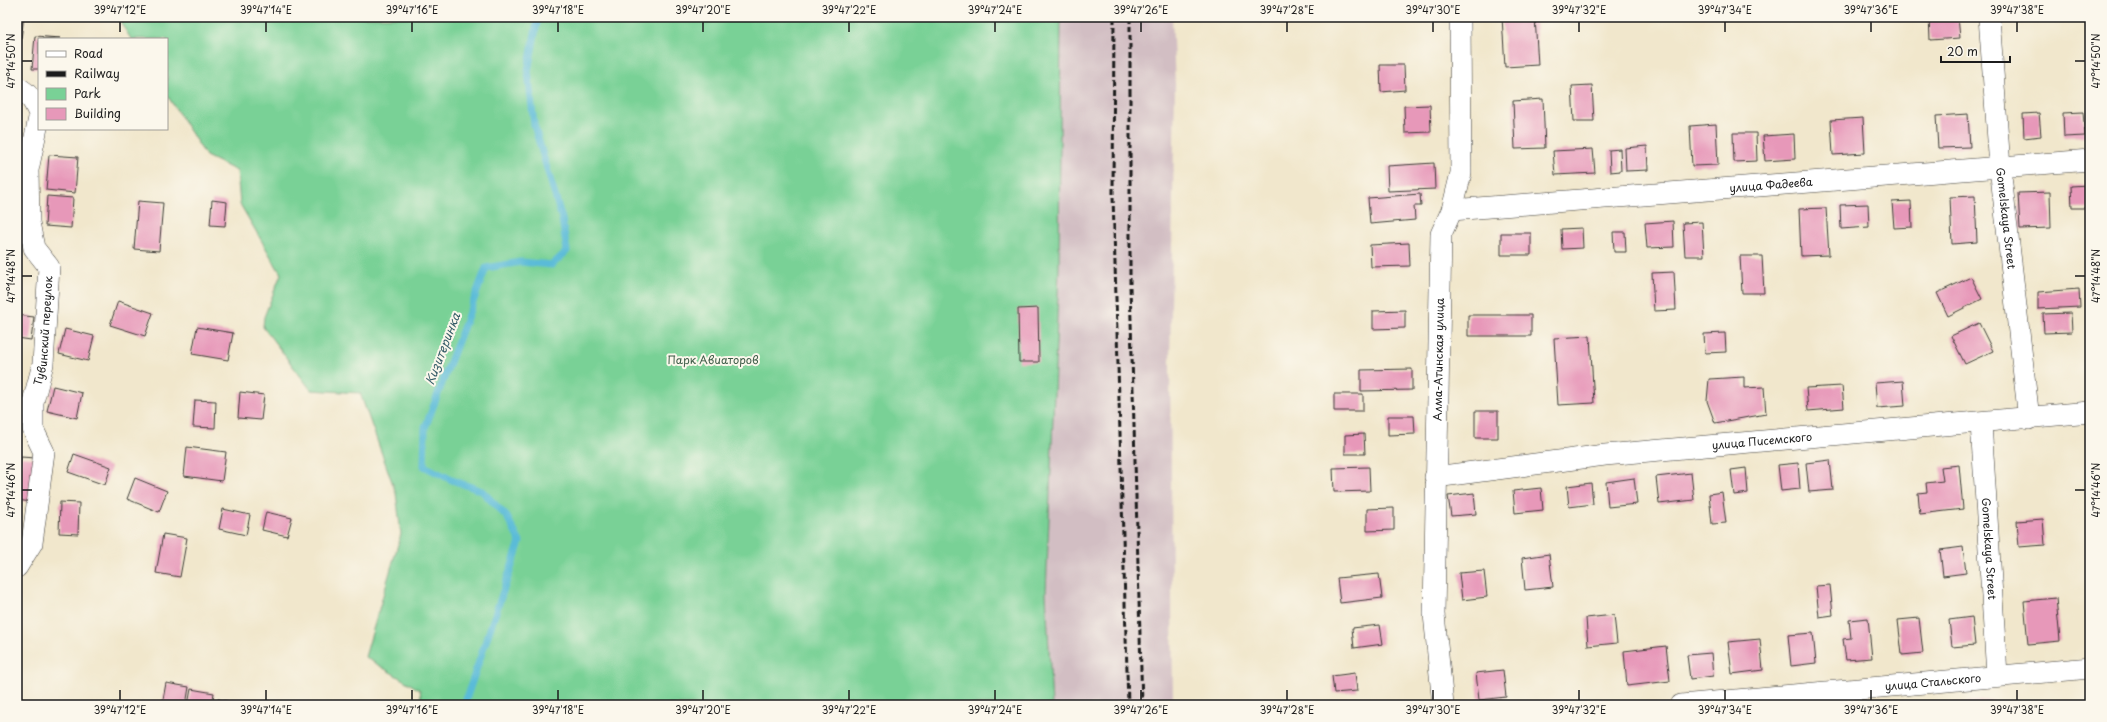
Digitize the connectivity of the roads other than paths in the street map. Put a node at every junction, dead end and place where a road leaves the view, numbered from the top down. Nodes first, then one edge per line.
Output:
1 (1460, 17) edge
2 (1989, 17) edge
3 (17, 87) edge
4 (38, 111) edge
5 (38, 123) edge
6 (2090, 160) edge
7 (2000, 167) junction
8 (1452, 210) junction
9 (2090, 412) edge
10 (2029, 419) junction
11 (1981, 422) junction
12 (1435, 477) junction
13 (17, 567) edge
14 (2090, 668) edge
15 (1997, 675) junction
16 (1443, 705) edge
17 (1681, 705) edge

1 - 8 street, Алма-Атинская улица
2 - 7 street, Gomelskaya Street
3 - 4 street
5 - 13 street, Тувинский переулок
6 - 7 street, улица Фадеева
7 - 8 street, улица Фадеева
7 - 10 street, Gomelskaya Street
8 - 12 street, Алма-Атинская улица
9 - 10 street, улица Писемского
10 - 11 street, улица Писемского
11 - 12 street, улица Писемского
11 - 15 street, Gomelskaya Street
12 - 16 street, Алма-Атинская улица
14 - 15 street, улица Стальского
15 - 17 street, улица Стальского

